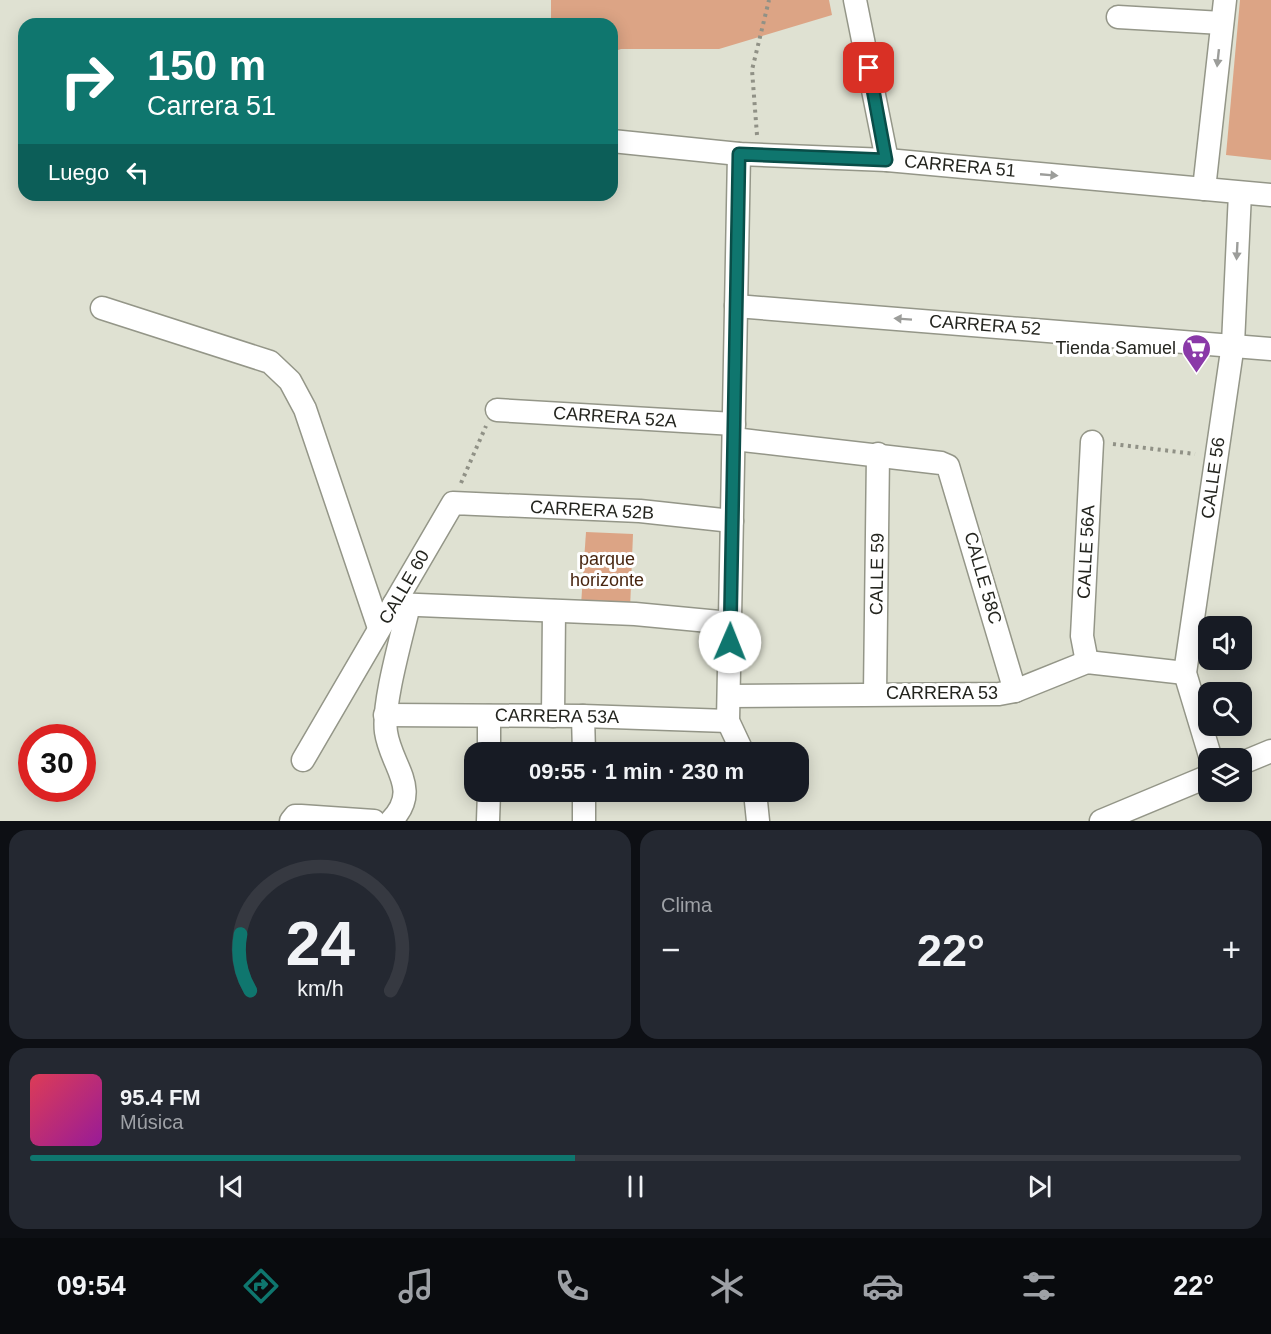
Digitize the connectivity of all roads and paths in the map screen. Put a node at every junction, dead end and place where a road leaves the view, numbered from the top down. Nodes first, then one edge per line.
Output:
1 (769, 0) edge
2 (855, 0) edge
3 (1225, 0) edge
4 (1118, 17) dead end
5 (1222, 23) junction
6 (618, 142) edge
7 (749, 154) junction
8 (886, 160) junction
9 (1204, 189) junction
10 (1240, 193) junction
11 (1271, 195) edge
12 (736, 306) junction
13 (102, 308) dead end
14 (1233, 344) junction
15 (1271, 348) edge
16 (496, 410) joint
17 (734, 431) junction
18 (1092, 442) joint
19 (878, 454) junction
20 (1216, 456) junction
21 (948, 466) joint
22 (453, 503) junction
23 (732, 521) junction
24 (402, 604) junction
25 (554, 611) junction
26 (730, 624) junction
27 (379, 628) junction
28 (1087, 662) junction
29 (1185, 673) junction
30 (1016, 691) junction
31 (875, 694) junction
32 (729, 696) junction
33 (385, 716) junction
34 (489, 716) junction
35 (553, 716) junction
36 (583, 716) junction
37 (728, 721) junction
38 (489, 742) edge
39 (584, 742) edge
40 (738, 742) edge
41 (1208, 748) edge
42 (1271, 751) edge
43 (1252, 759) edge
44 (303, 760) dead end
45 (1198, 781) edge
46 (489, 802) edge
47 (584, 802) edge
48 (756, 802) edge
49 (293, 819) edge
50 (374, 821) edge
51 (392, 821) edge
52 (489, 821) edge
53 (584, 821) edge
54 (758, 821) edge
55 (1101, 821) edge

1 - 7 path
2 - 8 street
3 - 5 street
4 - 5 street
5 -> 9 street
6 - 7 street, CARRERA 51
7 - 8 street, CARRERA 51
7 - 12 street
8 -> 9 street, CARRERA 51
9 - 10 street, CARRERA 51
10 - 11 street, CARRERA 51
10 -> 14 street, CALLE 56
14 -> 12 street, CARRERA 52
12 - 17 street
13 - 27 street
14 - 15 street, CARRERA 52
14 - 20 street, CALLE 56
16 - 17 street, CARRERA 52A
16 - 22 path
17 - 19 street, CARRERA 52A
17 - 23 street
18 - 20 path
18 - 28 street, CALLE 56A
19 - 21 street, CARRERA 52A
19 - 31 street, CALLE 59
20 - 29 street, CALLE 56
21 - 30 street, CALLE 58C
22 - 23 street, CARRERA 52B
22 - 24 street, CALLE 60
23 - 26 street
24 - 25 street
24 - 27 street, CALLE 60
24 - 33 street
25 - 26 street
25 - 35 street
26 - 32 street
27 - 44 street, CALLE 60
28 - 29 street, CARRERA 53
28 - 30 street, CARRERA 53
29 - 41 street, CALLE 56
30 - 31 street, CARRERA 53
31 - 32 street, CARRERA 53
32 - 37 street
33 - 34 street, CARRERA 53A
33 - 51 street
34 - 35 street, CARRERA 53A
34 - 38 street
35 - 36 street, CARRERA 53A
36 - 37 street, CARRERA 53A
36 - 39 street
37 - 40 street
42 - 43 street
45 - 55 street
46 - 52 street
47 - 53 street
48 - 54 street
49 - 50 street

